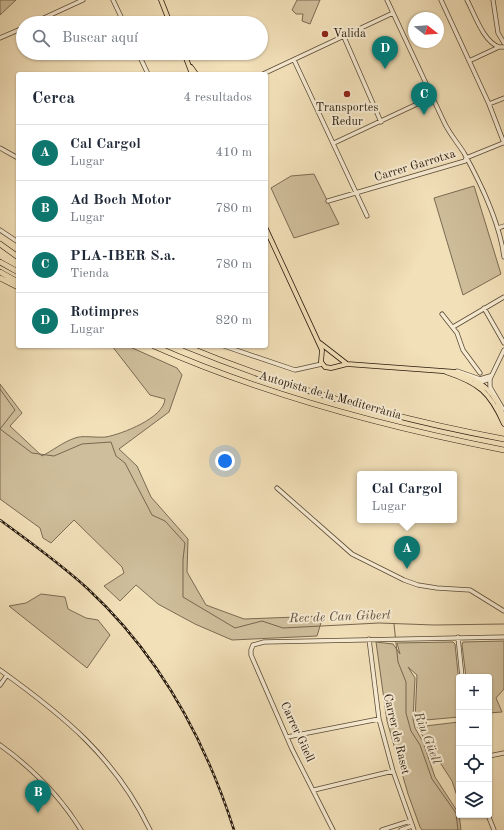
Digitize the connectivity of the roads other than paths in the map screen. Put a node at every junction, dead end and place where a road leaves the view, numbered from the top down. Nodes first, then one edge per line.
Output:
1 (82, 0) edge
2 (113, 0) edge
3 (161, 0) edge
4 (387, 0) edge
5 (441, 0) edge
6 (467, 0) edge
7 (492, 0) edge
8 (392, 13) junction
9 (48, 16) edge
10 (121, 16) edge
11 (167, 16) edge
12 (16, 31) edge
13 (344, 37) junction
14 (0, 38) edge
15 (504, 43) edge
16 (502, 47) edge
17 (141, 60) edge
18 (187, 60) edge
19 (294, 60) junction
20 (469, 61) junction
21 (190, 67) junction
22 (147, 72) edge
23 (191, 72) edge
24 (194, 72) edge
25 (267, 72) edge
26 (432, 97) junction
27 (504, 98) edge
28 (489, 104) junction
29 (381, 122) junction
30 (334, 143) junction
31 (504, 143) edge
32 (0, 145) edge
33 (1, 149) edge
34 (16, 157) edge
35 (466, 158) junction
36 (356, 193) junction
37 (328, 201) dead end
38 (367, 216) dead end
39 (504, 226) edge
40 (498, 228) junction
41 (0, 230) edge
42 (268, 233) edge
43 (16, 241) edge
44 (0, 244) edge
45 (16, 256) edge
46 (504, 257) edge
47 (0, 262) edge
48 (16, 271) edge
49 (0, 272) edge
50 (0, 278) edge
51 (16, 281) edge
52 (16, 286) edge
53 (504, 297) edge
54 (484, 308) junction
55 (442, 314) dead end
56 (453, 327) junction
57 (318, 342) junction
58 (504, 343) edge
59 (159, 348) edge
60 (190, 348) edge
61 (230, 348) edge
62 (504, 350) edge
63 (331, 352) junction
64 (322, 356) junction
65 (337, 358) junction
66 (322, 364) junction
67 (347, 364) junction
68 (335, 366) junction
69 (442, 371) junction
70 (454, 371) junction
71 (480, 373) dead end
72 (493, 374) junction
73 (459, 376) junction
74 (490, 379) junction
75 (481, 383) junction
76 (504, 417) edge
77 (504, 424) edge
78 (504, 439) edge
79 (504, 450) edge
80 (276, 488) dead end
81 (504, 611) edge
82 (458, 637) junction
83 (504, 637) edge
84 (369, 639) junction
85 (0, 670) edge
86 (462, 674) edge
87 (7, 675) junction
88 (0, 685) edge
89 (379, 719) junction
90 (287, 737) junction
91 (0, 745) edge
92 (504, 752) edge
93 (492, 755) edge
94 (392, 771) junction
95 (314, 790) junction
96 (489, 818) edge
97 (410, 821) junction
98 (413, 828) edge
99 (81, 830) edge
100 (150, 830) edge
101 (333, 830) edge
102 (382, 830) edge
103 (401, 830) edge
104 (494, 830) edge

1 - 9 street
2 - 10 street
3 - 11 main road
4 - 8 street
5 - 20 street
6 - 16 street
7 - 15 street
8 - 13 street
8 - 26 street
12 - 14 street
13 - 19 street
13 - 29 street
16 - 20 street
17 - 22 street
18 - 21 main road
19 - 25 street
19 - 30 street
20 - 28 street
21 - 23 main road
21 - 24 main road
26 - 29 street
26 - 35 street
27 - 28 street
28 - 31 street
29 - 30 street
30 - 36 street
31 - 35 street, Carrer Garrotxa
32 - 33 street
33 - 34 street
35 - 36 street, Carrer Garrotxa
35 - 40 street
36 - 37 street, Carrer Garrotxa
36 - 38 street
39 - 40 street
40 - 46 street
41 - 43 street
42 - 57 main road
44 - 45 highway
47 - 48 highway
49 - 51 highway
50 - 52 highway
53 - 54 street
54 - 56 street
54 - 58 street
55 - 56 street
56 - 71 street
57 - 63 main road
57 - 64 main road
59 - 79 highway, Autopista de la Mediterrània
60 - 78 highway, Autopista de la Mediterrània
61 - 66 street
62 - 72 street
63 - 64 main road
63 - 65 main road
64 - 66 main road
65 - 67 main road
65 - 68 main road
66 - 68 main road
67 - 68 main road
67 - 69 main road
69 - 70 main road
69 - 73 main road
70 - 72 street
70 - 75 main road
72 - 74 street
73 - 75 street
73 - 77 main road
74 - 75 street
74 - 76 street
75 - 76 main road
80 - 81 street
82 - 83 street
82 - 84 street
82 - 86 street
84 - 89 street, Carrer de Raset
84 - 90 street, Carrer Güell
85 - 87 street
87 - 88 street
87 - 100 street
89 - 90 street
89 - 94 street, Carrer de Raset
90 - 95 street, Carrer Güell
91 - 99 street
92 - 93 street
94 - 95 street
94 - 97 street, Carrer de Raset
95 - 101 street, Carrer Güell
96 - 104 street
97 - 98 street, Carrer de Raset
97 - 102 street
98 - 103 street

